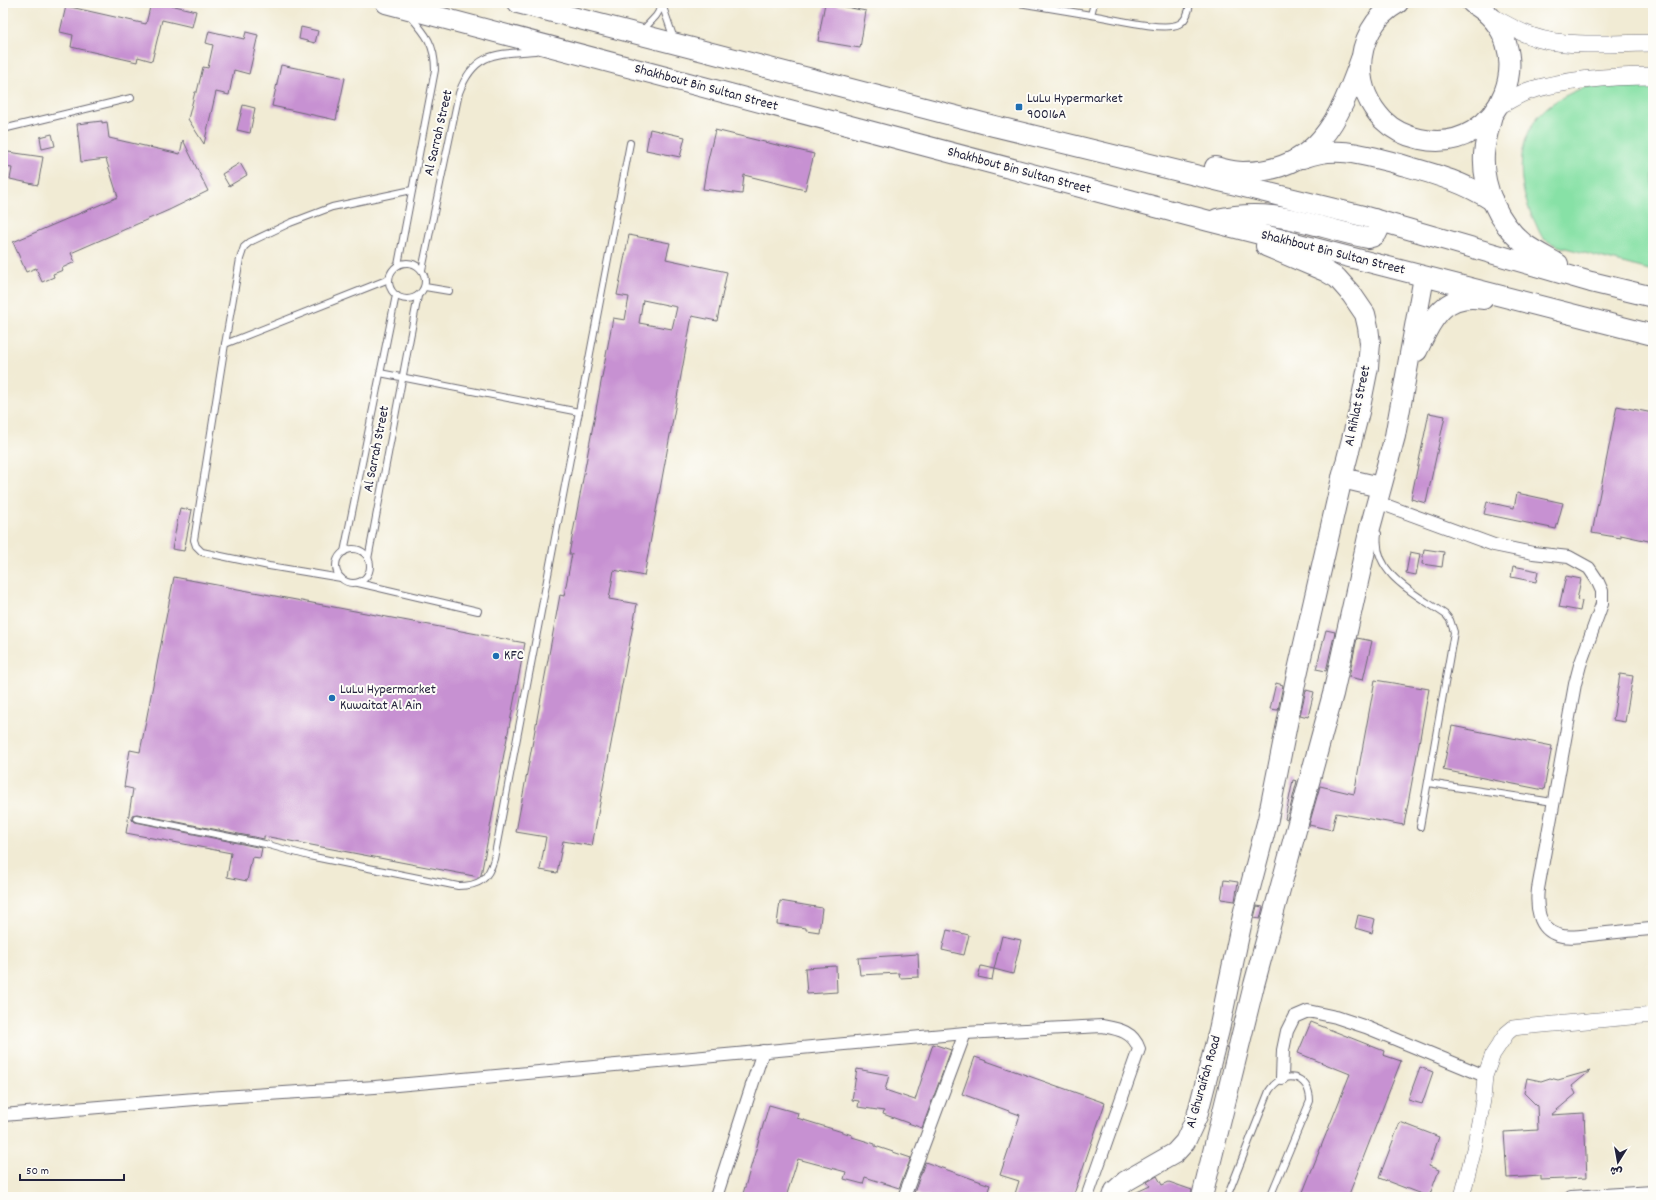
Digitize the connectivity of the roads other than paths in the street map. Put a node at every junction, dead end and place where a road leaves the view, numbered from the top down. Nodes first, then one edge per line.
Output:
1 (518, 3) edge
2 (1019, 3) edge
3 (1094, 3) edge
4 (1190, 3) edge
5 (394, 5) edge
6 (664, 5) edge
7 (1391, 6) edge
8 (1478, 7) edge
9 (1091, 15) junction
10 (639, 34) junction
11 (675, 43) junction
12 (1653, 43) edge
13 (557, 49) junction
14 (1361, 59) junction
15 (1653, 76) edge
16 (130, 98) dead end
17 (1495, 110) junction
18 (994, 126) junction
19 (3, 129) edge
20 (630, 143) dead end
21 (1300, 158) junction
22 (412, 190) junction
23 (1493, 201) junction
24 (1374, 219) junction
25 (1209, 221) junction
26 (398, 265) junction
27 (422, 270) junction
28 (1424, 277) junction
29 (389, 279) junction
30 (1591, 282) junction
31 (425, 287) junction
32 (449, 291) dead end
33 (396, 295) junction
34 (418, 296) junction
35 (1653, 297) edge
36 (1560, 311) junction
37 (1653, 335) edge
38 (224, 344) junction
39 (380, 373) junction
40 (1406, 374) junction
41 (402, 377) junction
42 (579, 412) junction
43 (1342, 478) junction
44 (1381, 501) junction
45 (1378, 530) dead end
46 (344, 552) junction
47 (368, 559) junction
48 (341, 578) junction
49 (358, 582) junction
50 (478, 611) dead end
51 (1296, 679) joint
52 (1428, 783) junction
53 (1553, 802) junction
54 (136, 818) dead end
55 (1420, 827) dead end
56 (1653, 929) edge
57 (1653, 1015) edge
58 (965, 1033) junction
59 (763, 1051) junction
60 (1485, 1076) junction
61 (1282, 1078) junction
62 (3, 1115) edge
63 (1653, 1192) edge
64 (716, 1197) edge
65 (904, 1197) edge
66 (1087, 1197) edge
67 (1113, 1197) edge
68 (1202, 1197) edge
69 (1227, 1197) edge
70 (1270, 1197) edge
71 (1462, 1197) edge
72 (1571, 1197) edge

1 - 10 main road
2 - 9 lane
3 - 9 lane
4 - 9 lane
5 - 13 main road, Shakhbout Bin Sultan Street
5 - 22 lane, Al Sarrah Street
6 - 10 lane
6 - 11 lane
7 - 14 main road
8 - 12 main road
8 - 17 main road
10 - 11 main road
11 - 18 main road
13 - 25 main road, Shakhbout Bin Sultan Street
13 - 27 lane, Al Sarrah Street
14 - 17 main road
14 - 21 main road
15 - 17 main road
16 - 19 lane
17 - 23 main road
18 - 21 main road
18 - 24 main road
20 - 42 lane
21 - 23 main road
22 - 26 lane, Al Sarrah Street
22 - 38 lane
23 - 30 main road
24 - 25 main road
24 - 30 main road
25 - 28 main road, Shakhbout Bin Sultan Street
25 - 43 main road, Al Rihlat Street
26 - 27 lane
26 - 29 lane
27 - 31 lane
28 - 36 main road, Shakhbout Bin Sultan Street
28 - 40 main road
29 - 33 lane
29 - 38 lane
30 - 35 main road
31 - 32 lane
31 - 34 lane
33 - 34 lane
33 - 39 lane, Al Sarrah Street
34 - 41 lane, Al Sarrah Street
36 - 37 main road, Shakhbout Bin Sultan Street
36 - 40 main road
38 - 48 lane
39 - 41 lane
39 - 46 lane, Al Sarrah Street
40 - 44 main road
41 - 42 lane
41 - 47 lane, Al Sarrah Street
42 - 54 lane
43 - 44 main road
43 - 51 main road, Al Rihlat Street
44 - 53 street
44 - 68 main road, Al Ghuraifah Road
45 - 52 lane
46 - 47 lane
46 - 48 lane
47 - 49 lane
48 - 49 lane
49 - 50 lane
51 - 67 main road, Al Ghuraifah Road
52 - 53 lane
52 - 55 lane
53 - 56 street
57 - 60 street
58 - 59 street
58 - 65 street
58 - 66 street
59 - 62 street
59 - 64 street
60 - 61 street
60 - 71 street
61 - 69 lane
61 - 70 lane
63 - 72 street

